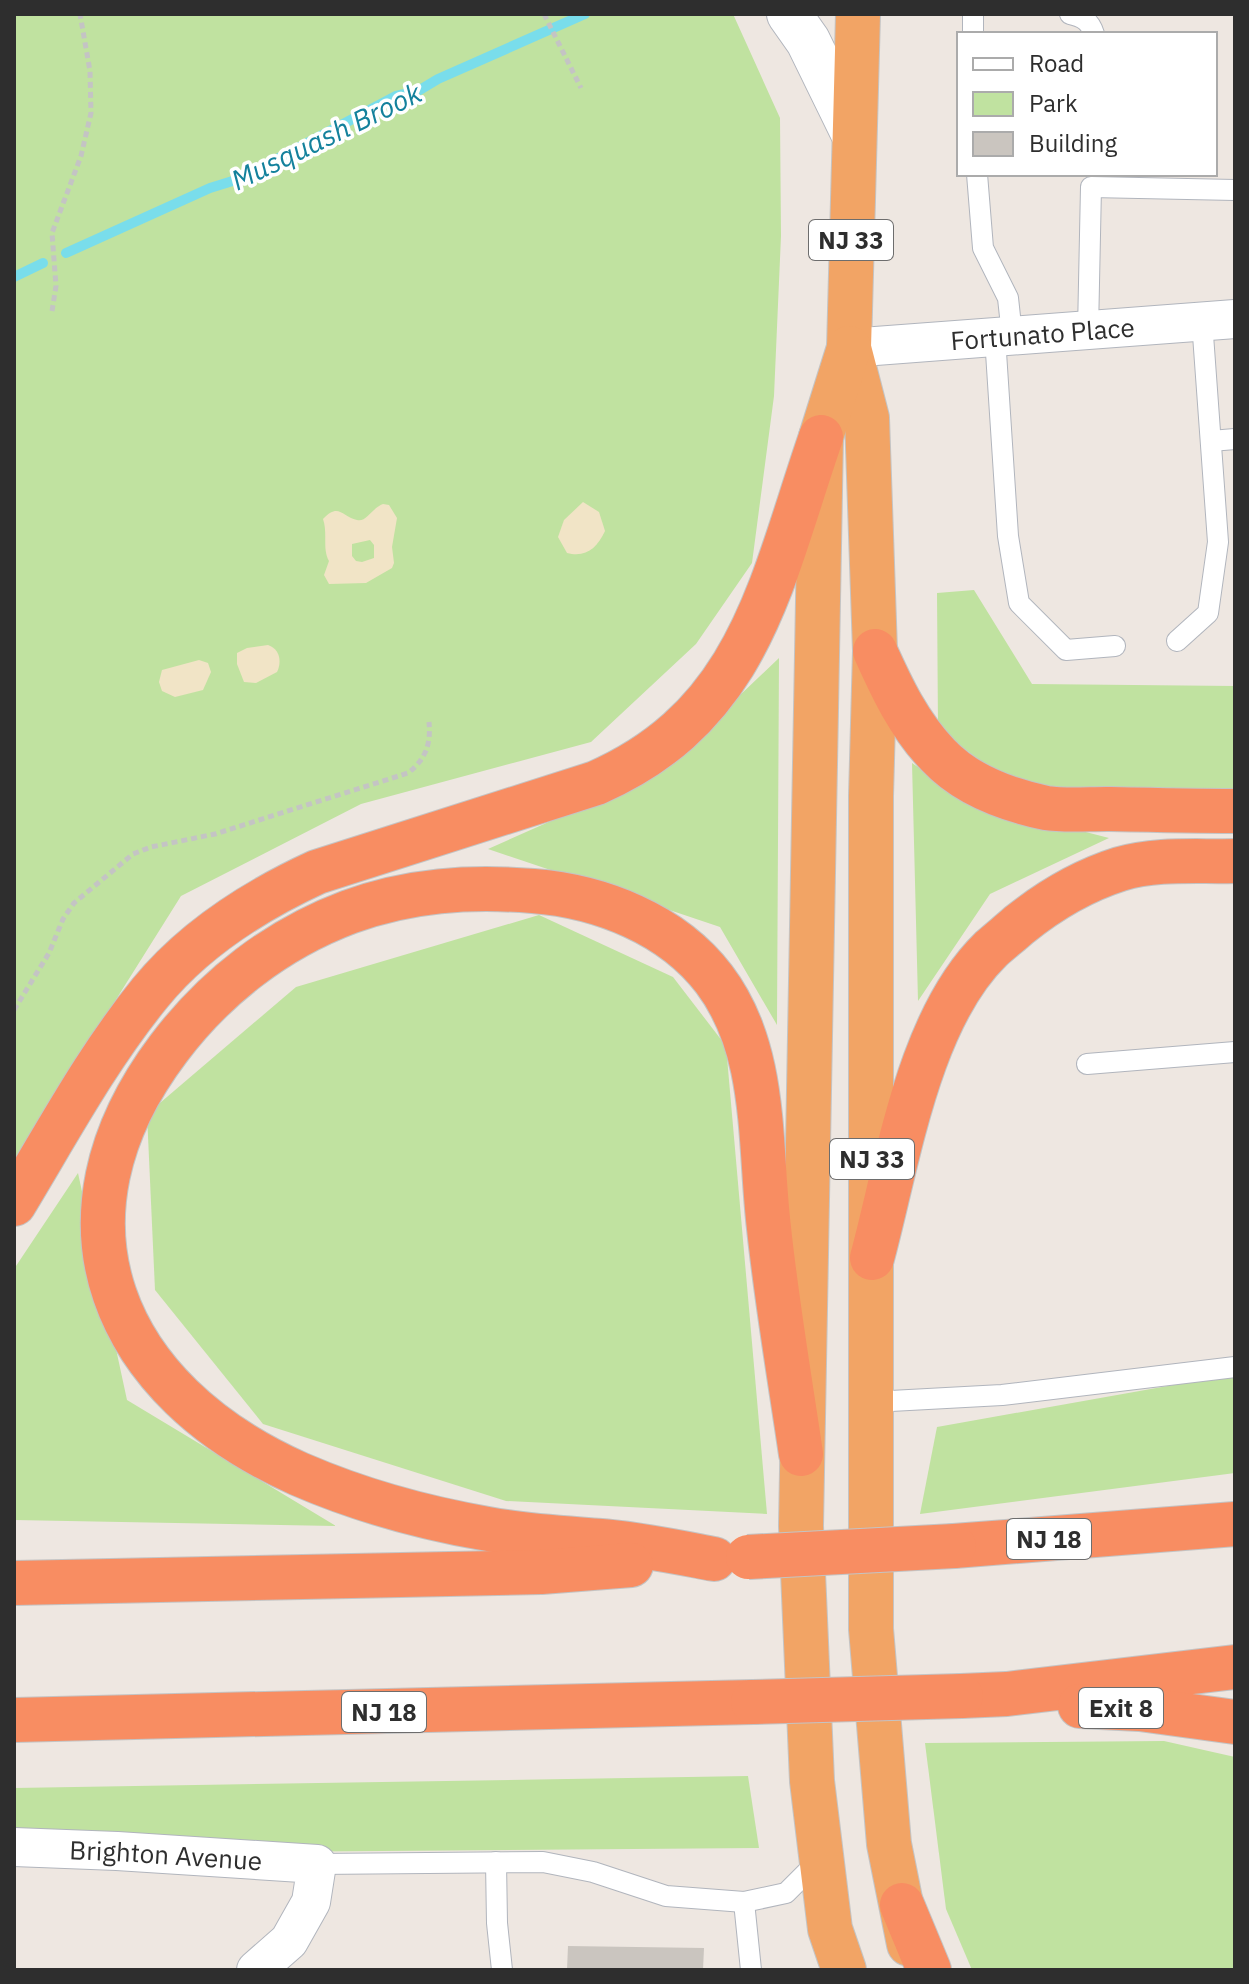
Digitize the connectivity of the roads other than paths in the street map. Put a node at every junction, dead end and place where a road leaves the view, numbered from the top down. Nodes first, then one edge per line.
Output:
1 (789, 14) edge
2 (1070, 14) edge
3 (849, 22) edge
4 (1093, 32) edge
5 (853, 133) junction
6 (977, 176) edge
7 (1091, 181) edge
8 (1235, 190) edge
9 (1219, 320) edge
10 (1088, 331) junction
11 (1004, 336) junction
12 (849, 348) junction
13 (821, 437) junction
14 (1235, 439) edge
15 (1211, 441) junction
16 (1177, 641) dead end
17 (1115, 646) dead end
18 (875, 651) junction
19 (1235, 811) edge
20 (1235, 861) edge
21 (1235, 1052) edge
22 (1087, 1064) dead end
23 (14, 1204) edge
24 (872, 1258) junction
25 (1235, 1367) edge
26 (872, 1402) junction
27 (801, 1454) junction
28 (1235, 1515) edge
29 (1235, 1524) edge
30 (1144, 1531) junction
31 (731, 1558) junction
32 (14, 1583) edge
33 (1235, 1667) edge
34 (1007, 1694) junction
35 (14, 1720) edge
36 (1235, 1722) edge
37 (14, 1847) edge
38 (822, 1858) junction
39 (496, 1862) junction
40 (317, 1864) junction
41 (744, 1902) junction
42 (902, 1905) junction
43 (831, 1950) edge
44 (256, 1970) edge
45 (502, 1970) edge
46 (751, 1970) edge
47 (844, 1970) edge
48 (914, 1970) edge
49 (929, 1970) edge

1 - 5 street
2 - 4 lane
3 - 5 highway, NJ 33
5 - 12 highway, NJ 33
6 - 11 lane
7 - 8 lane
7 - 10 lane
9 - 10 street, Fortunato Place
9 - 15 lane
10 - 11 street, Fortunato Place
11 - 12 street, Fortunato Place
11 - 17 lane
12 - 13 highway, NJ 33
12 - 18 highway, NJ 33
13 - 23 highway
13 - 27 highway, NJ 33
14 - 15 lane
15 - 16 lane
18 - 19 highway
18 - 24 highway, NJ 33
20 - 24 highway
21 - 22 lane
24 - 26 highway, NJ 33
25 - 26 lane
26 - 42 highway, NJ 33
27 - 31 highway
27 - 38 highway, NJ 33
28 - 30 highway
29 - 30 highway, NJ 18
30 - 31 highway, NJ 18, bridge
31 - 32 highway, NJ 18
33 - 34 highway, NJ 18
34 - 35 highway, NJ 18, bridge
34 - 36 highway, Exit 8
37 - 40 street, Brighton Avenue
38 - 41 lane
38 - 43 highway, NJ 33
39 - 40 lane
39 - 41 lane
39 - 45 lane
40 - 44 street
41 - 46 lane
42 - 48 highway, NJ 33
42 - 49 highway
43 - 47 highway, NJ 33

